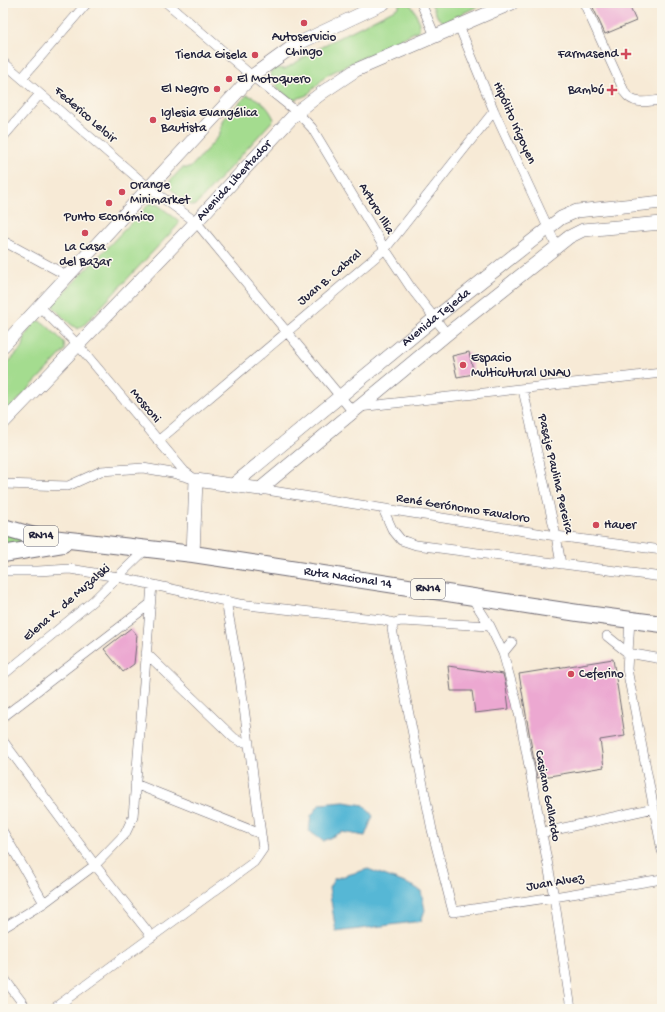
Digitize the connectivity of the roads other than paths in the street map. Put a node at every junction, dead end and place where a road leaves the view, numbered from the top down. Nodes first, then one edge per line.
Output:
1 (87, 3) edge
2 (168, 3) edge
3 (384, 3) edge
4 (421, 3) edge
5 (512, 3) edge
6 (584, 3) edge
7 (459, 26) junction
8 (435, 36) junction
9 (3, 62) edge
10 (252, 76) junction
11 (22, 78) junction
12 (40, 94) junction
13 (662, 100) edge
14 (494, 111) junction
15 (296, 112) junction
16 (3, 136) edge
17 (149, 188) junction
18 (662, 202) edge
19 (196, 222) junction
20 (662, 222) edge
21 (548, 229) junction
22 (3, 241) edge
23 (557, 247) junction
24 (385, 249) junction
25 (68, 276) junction
26 (39, 306) junction
27 (435, 318) junction
28 (287, 331) junction
29 (447, 334) junction
30 (78, 345) junction
31 (3, 346) edge
32 (662, 373) edge
33 (523, 390) junction
34 (340, 396) junction
35 (356, 410) junction
36 (4, 420) edge
37 (158, 441) junction
38 (196, 480) junction
39 (3, 484) edge
40 (233, 485) junction
41 (260, 489) junction
42 (383, 510) junction
43 (3, 527) edge
44 (556, 536) junction
45 (81, 542) junction
46 (146, 549) junction
47 (662, 550) edge
48 (3, 554) edge
49 (193, 554) junction
50 (561, 564) junction
51 (3, 571) edge
52 (118, 577) junction
53 (662, 577) edge
54 (152, 585) junction
55 (471, 596) junction
56 (226, 601) junction
57 (150, 604) junction
58 (630, 620) junction
59 (394, 623) junction
60 (662, 624) edge
61 (490, 626) junction
62 (607, 636) dead end
63 (512, 642) dead end
64 (146, 653) junction
65 (503, 653) junction
66 (628, 653) junction
67 (662, 659) edge
68 (3, 675) edge
69 (3, 716) edge
70 (3, 741) edge
71 (249, 742) junction
72 (136, 784) junction
73 (654, 808) junction
74 (3, 832) edge
75 (541, 833) junction
76 (261, 834) junction
77 (662, 851) edge
78 (95, 865) junction
79 (662, 879) edge
80 (554, 897) junction
81 (44, 903) junction
82 (3, 928) edge
83 (152, 937) junction
84 (3, 977) edge
85 (27, 1009) edge
86 (54, 1009) edge
87 (572, 1009) edge

1 - 11 street
2 - 10 street, Arturo Illia
3 - 10 main road
4 - 8 street
5 - 7 main road, Avenida Libertador
6 - 13 street
7 - 8 main road, Avenida Libertador
7 - 14 street, Hipólito Irigoyen
8 - 15 main road, Avenida Libertador
9 - 11 street, Federico Leloir
10 - 15 street, Arturo Illia
10 - 17 main road
11 - 12 street, Federico Leloir
12 - 16 street
12 - 17 street, Federico Leloir
14 - 21 street, Hipólito Irigoyen
14 - 24 street, Juan B. Cabral
15 - 19 main road, Avenida Libertador
15 - 24 street, Arturo Illia
17 - 19 street, Federico Leloir
17 - 25 main road
18 - 21 main road, Avenida Tejeda
19 - 28 street, Federico Leloir
19 - 30 main road, Avenida Libertador
20 - 23 main road, Avenida Tejeda
21 - 23 street, Hipólito Irigoyen
21 - 27 main road, Avenida Tejeda
22 - 25 street
23 - 29 main road, Avenida Tejeda
24 - 27 street, Arturo Illia
24 - 28 street, Juan B. Cabral
25 - 26 main road
26 - 30 street, Mosconi
26 - 31 main road
27 - 29 street, Arturo Illia
27 - 34 main road, Avenida Tejeda
28 - 34 street, Federico Leloir
28 - 37 street, Juan B. Cabral
29 - 35 main road, Avenida Tejeda
30 - 36 main road, Avenida Libertador
30 - 37 street, Mosconi
32 - 33 street
33 - 35 street
33 - 44 street, Pasaje Paulina Pereira
34 - 35 street, Federico Leloir
34 - 40 main road, Avenida Tejeda
35 - 41 main road, Avenida Tejeda
37 - 38 street, Mosconi
38 - 39 street
38 - 40 main road
38 - 49 main road
40 - 41 main road
41 - 42 street, René Gerónomo Favaloro
42 - 44 street, René Gerónomo Favaloro
42 - 50 street
43 - 45 highway, Ruta Nacional 14 / RN14
44 - 47 street, René Gerónomo Favaloro
44 - 50 street, Pasaje Paulina Pereira
45 - 46 highway, Ruta Nacional 14 / RN14
45 - 48 highway, Ruta Nacional 14 / RN14
46 - 49 highway, Ruta Nacional 14 / RN14
46 - 52 street, Elena K. de Muzalski
49 - 55 highway, Ruta Nacional 14 / RN14
50 - 53 street
51 - 52 street
52 - 54 street
52 - 68 street, Elena K. de Muzalski
54 - 56 street
54 - 57 street
55 - 58 highway, Ruta Nacional 14 / RN14
55 - 61 street, Casiano Gallardo
56 - 59 street
56 - 71 street
57 - 64 street
57 - 69 street
58 - 60 highway, Ruta Nacional 14 / RN14
58 - 66 street
59 - 61 street
59 - 80 street, Juan Alvez
61 - 65 street, Casiano Gallardo
62 - 66 street
63 - 65 street
64 - 71 street
64 - 72 street
65 - 75 street, Casiano Gallardo
66 - 67 street
66 - 73 street
70 - 78 street
71 - 76 street
72 - 76 street
72 - 78 street
73 - 75 street
73 - 77 street
74 - 81 street
75 - 80 street, Casiano Gallardo
76 - 83 street
78 - 81 street
78 - 83 street
79 - 80 street, Juan Alvez
80 - 87 street, Casiano Gallardo
81 - 82 street
83 - 86 street
84 - 85 street

